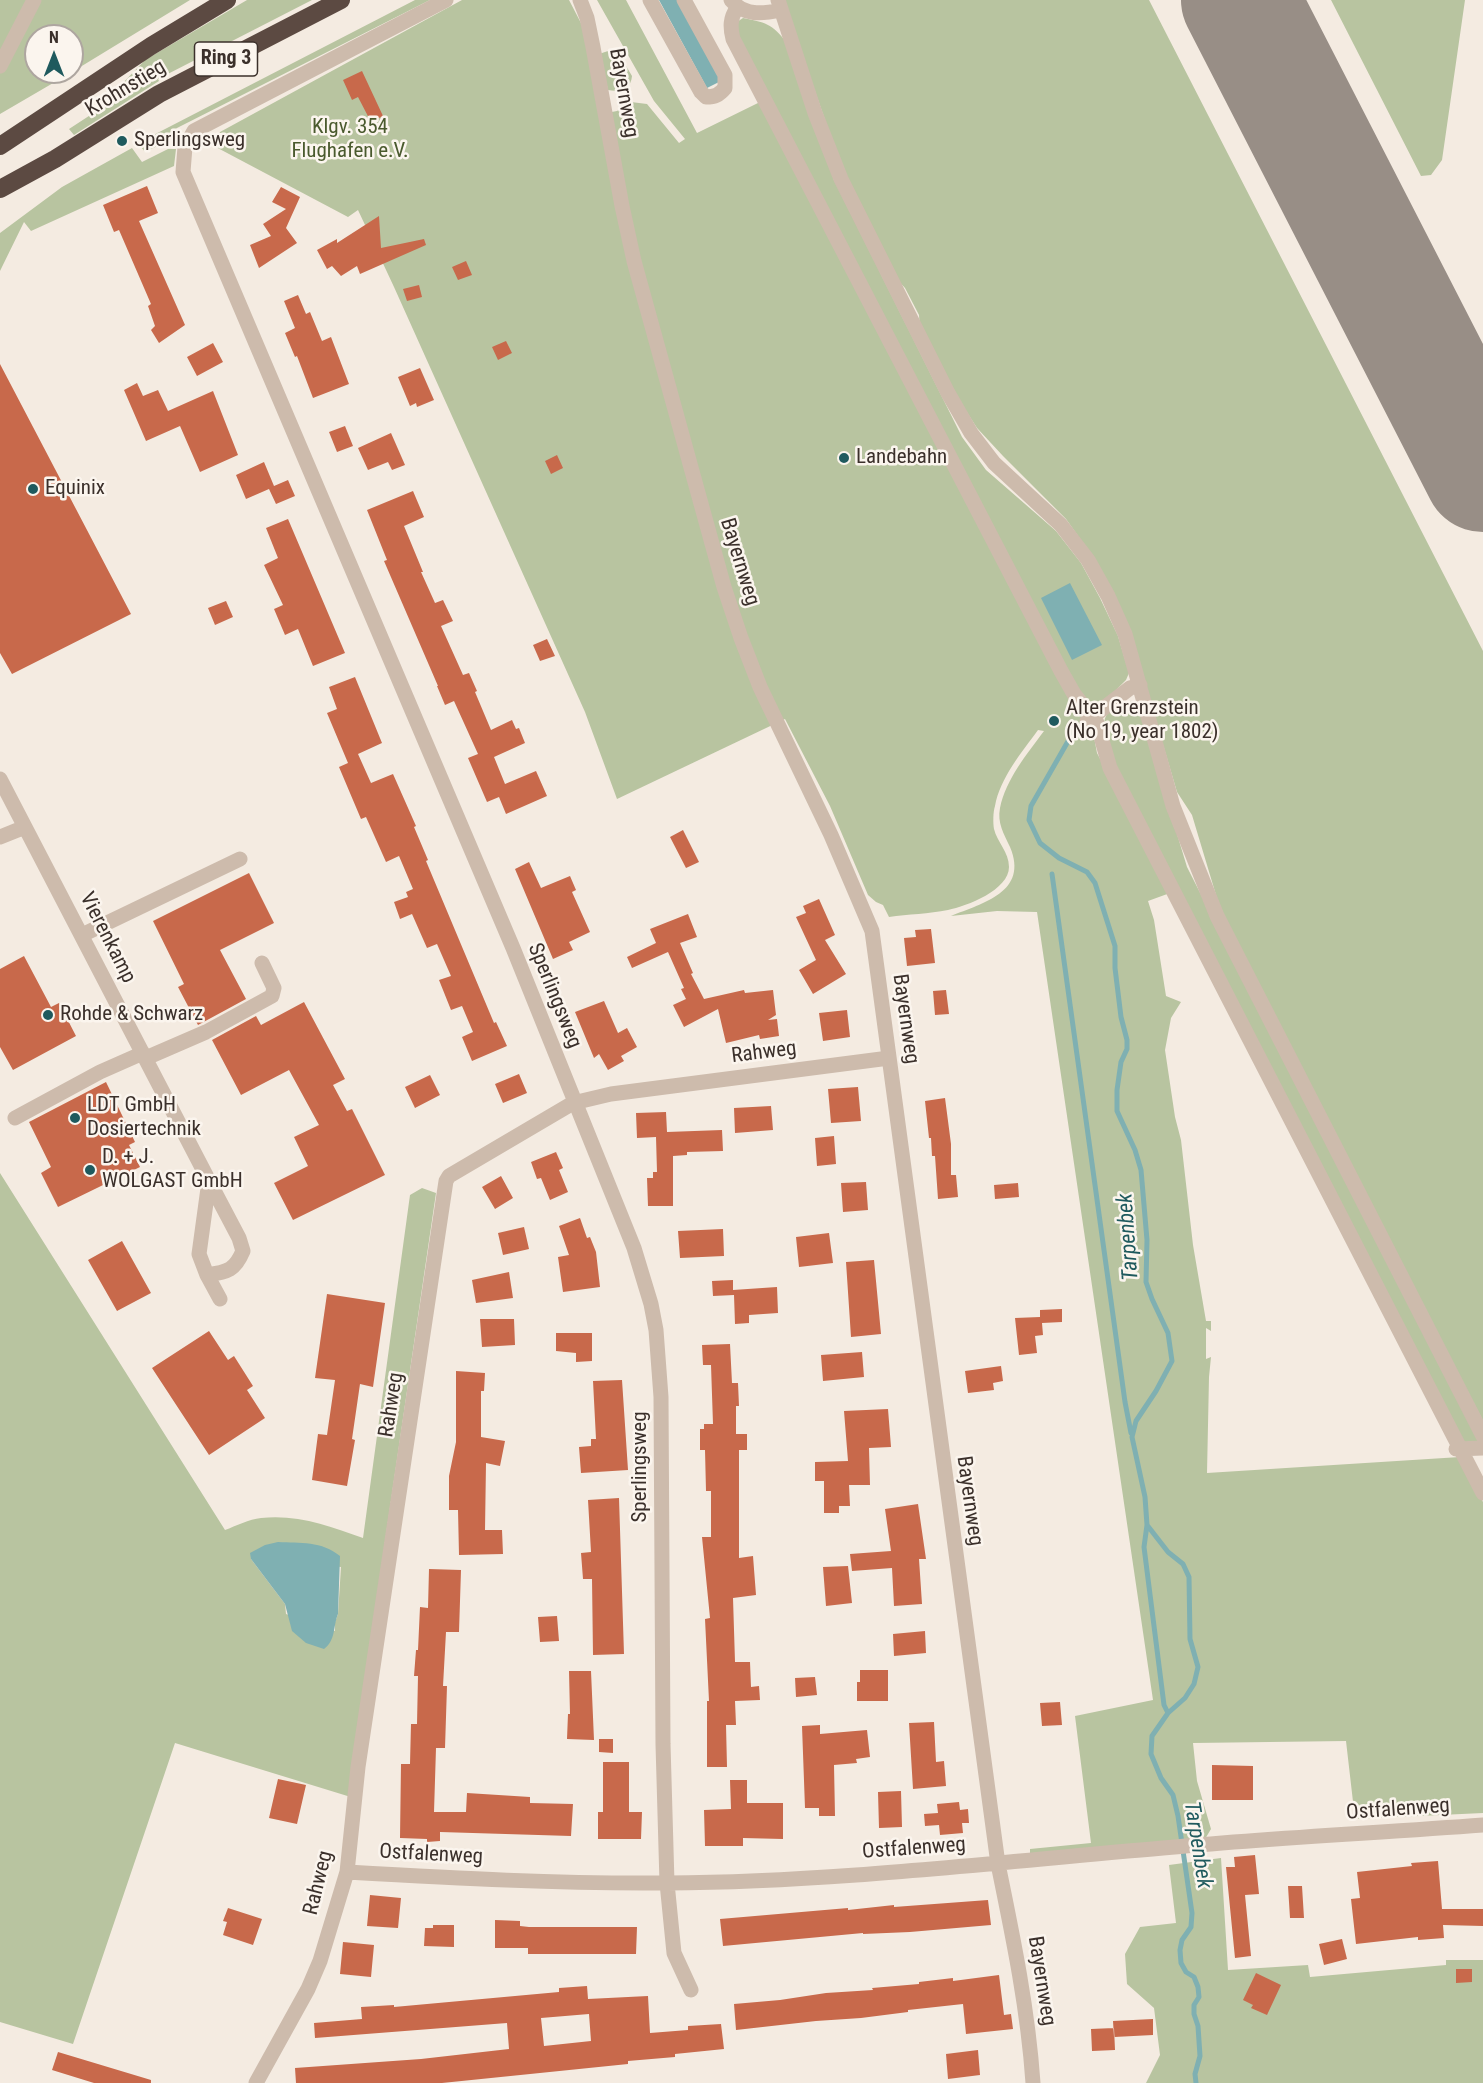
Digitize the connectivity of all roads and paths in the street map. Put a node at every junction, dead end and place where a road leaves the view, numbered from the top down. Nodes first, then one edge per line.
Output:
1 (34, 0) edge
2 (227, 0) edge
3 (341, 0) edge
4 (446, 0) edge
5 (580, 0) edge
6 (650, 0) edge
7 (684, 0) edge
8 (734, 4) edge
9 (779, 5) edge
10 (0, 66) edge
11 (0, 146) edge
12 (0, 189) edge
13 (1140, 685) junction
14 (1089, 718) junction
15 (0, 779) edge
16 (25, 826) junction
17 (0, 837) edge
18 (240, 859) dead end
19 (82, 934) junction
20 (262, 963) dead end
21 (144, 1056) junction
22 (889, 1058) junction
23 (573, 1102) junction
24 (15, 1118) dead end
25 (209, 1181) junction
26 (207, 1275) junction
27 (220, 1299) dead end
28 (1483, 1436) edge
29 (1483, 1448) edge
30 (1458, 1449) junction
31 (1483, 1493) edge
32 (1483, 1825) edge
33 (998, 1864) junction
34 (347, 1872) junction
35 (667, 1883) junction
36 (691, 1990) dead end
37 (256, 2083) edge
38 (1033, 2083) edge

1 - 10 street
2 - 11 highway, Krohnstieg / Ring 3
3 - 12 highway, Krohnstieg / Ring 3
4 - 23 street, Sperlingsweg
5 - 22 street, Bayernweg
6 - 7 street
8 - 9 street
8 - 14 street
9 - 13 street
13 - 14 street
13 - 28 street
14 - 30 street
15 - 16 street, Vierenkamp
16 - 17 street
16 - 19 street, Vierenkamp
18 - 19 street
19 - 21 street, Vierenkamp
20 - 21 street
21 - 24 street
21 - 25 street, Vierenkamp
22 - 23 street, Rahweg
22 - 33 street, Bayernweg
23 - 34 street, Rahweg
23 - 35 street, Sperlingsweg
25 - 26 street
25 - 26 street, Vierenkamp
26 - 27 street
29 - 30 street
30 - 31 street
32 - 33 street, Ostfalenweg
33 - 35 street, Ostfalenweg
33 - 38 street, Bayernweg
34 - 35 street, Ostfalenweg
34 - 37 street, Rahweg
35 - 36 street, Sperlingsweg

